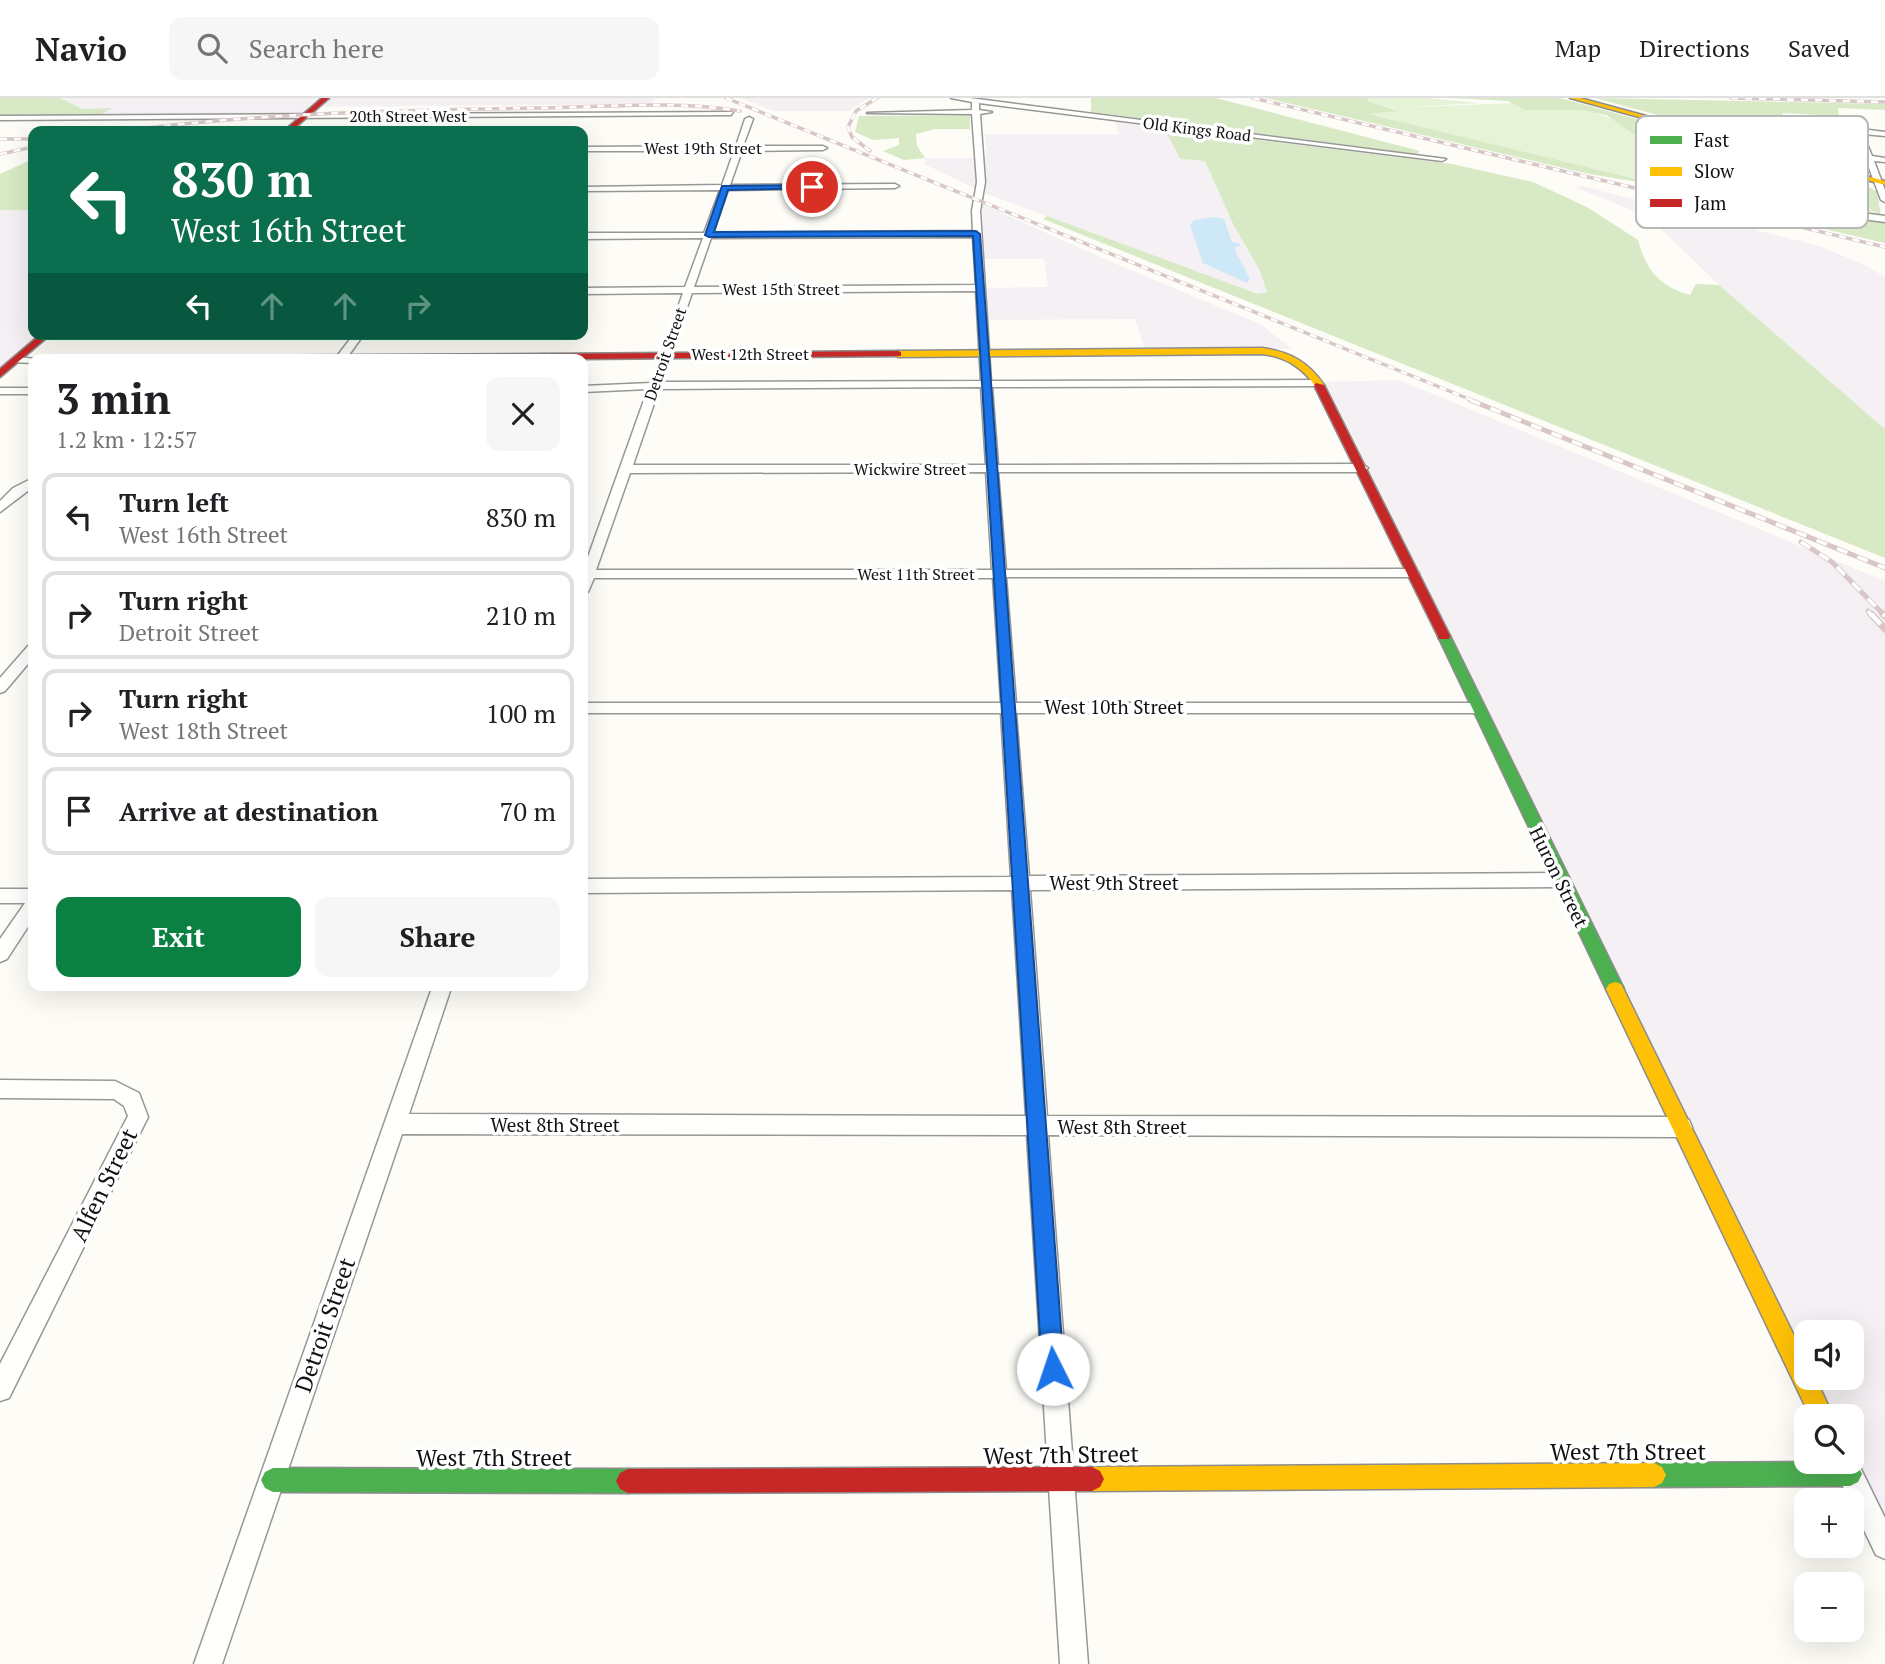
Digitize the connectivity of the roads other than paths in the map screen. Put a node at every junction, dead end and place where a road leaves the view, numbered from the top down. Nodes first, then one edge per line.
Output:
1 (326, 98) edge
2 (954, 98) edge
3 (1573, 98) edge
4 (1594, 102) edge
5 (976, 106) junction
6 (732, 113) dead end
7 (871, 113) dead end
8 (528, 115) junction
9 (305, 116) junction
10 (1644, 116) edge
11 (1648, 116) edge
12 (0, 118) edge
13 (749, 119) dead end
14 (522, 123) dead end
15 (293, 126) edge
16 (739, 148) junction
17 (823, 148) dead end
18 (588, 149) edge
19 (1868, 158) joint
20 (1442, 159) dead end
21 (1885, 160) edge
22 (1881, 183) edge
23 (895, 186) dead end
24 (725, 187) junction
25 (588, 189) edge
26 (1885, 200) edge
27 (976, 234) junction
28 (709, 235) junction
29 (588, 236) edge
30 (979, 288) junction
31 (688, 290) junction
32 (588, 291) edge
33 (40, 340) edge
34 (354, 340) edge
35 (984, 352) junction
36 (343, 354) edge
37 (1279, 354) joint
38 (665, 355) junction
39 (588, 356) edge
40 (16, 360) junction
41 (28, 360) edge
42 (0, 374) edge
43 (1317, 383) junction
44 (986, 384) junction
45 (653, 387) junction
46 (588, 389) edge
47 (0, 391) edge
48 (28, 391) edge
49 (1362, 468) junction
50 (625, 469) junction
51 (992, 469) junction
52 (28, 485) edge
53 (0, 508) edge
54 (1000, 573) junction
55 (1412, 573) junction
56 (588, 574) joint
57 (28, 655) edge
58 (0, 688) edge
59 (1009, 707) junction
60 (588, 708) edge
61 (1477, 708) junction
62 (1561, 880) junction
63 (1020, 884) junction
64 (588, 886) edge
65 (0, 896) edge
66 (28, 896) edge
67 (28, 912) edge
68 (0, 954) edge
69 (441, 991) edge
70 (0, 1089) edge
71 (394, 1124) junction
72 (1037, 1127) junction
73 (1682, 1127) junction
74 (0, 1389) edge
75 (1816, 1404) edge
76 (1794, 1468) edge
77 (1850, 1474) edge
78 (1061, 1477) junction
79 (273, 1480) junction
80 (1885, 1546) edge
81 (208, 1664) edge
82 (1074, 1664) edge

1 - 9 street
2 - 5 street, Old Kings Road
3 - 4 street
4 - 10 street
4 - 11 street
5 - 7 street
5 - 20 street, Old Kings Road
5 - 27 street
6 - 8 street, 20th Street West
8 - 9 street, 20th Street West
8 - 14 street
9 - 12 street, 20th Street West
9 - 15 street
13 - 16 street, Detroit Street
16 - 17 street, West 19th Street
16 - 18 street, West 19th Street
16 - 24 street, Detroit Street
19 - 21 street
19 - 22 street
22 - 26 street
23 - 24 street
24 - 25 street
24 - 28 street, Detroit Street
27 - 28 street
27 - 30 street
28 - 29 street
28 - 31 street, Detroit Street
30 - 31 street, West 15th Street
30 - 35 street
31 - 32 street, West 15th Street
31 - 38 street, Detroit Street
33 - 40 street
34 - 36 street
35 - 37 street, West 12th Street
35 - 38 street, West 12th Street
35 - 44 street
37 - 43 street, Huron Street
38 - 39 street, West 12th Street
38 - 45 street, Detroit Street
40 - 41 street
40 - 42 street
43 - 44 street, West 12th Street
43 - 49 street, Huron Street
44 - 45 street, West 12th Street
44 - 51 street
45 - 46 street, West 12th Street
45 - 50 street, Detroit Street
47 - 48 street
49 - 51 street, Wickwire Street
49 - 55 street, Huron Street
50 - 51 street, Wickwire Street
50 - 56 street, Detroit Street
51 - 54 street
52 - 53 street
54 - 55 street, West 11th Street
54 - 56 street, West 11th Street
54 - 59 street
55 - 61 street, Huron Street
57 - 58 street
59 - 60 street, West 10th Street
59 - 61 street, West 10th Street
59 - 63 street
61 - 62 street, Huron Street
62 - 63 street, West 9th Street
62 - 73 street, Huron Street
63 - 64 street, West 9th Street
63 - 72 street
65 - 66 street
67 - 68 street
69 - 71 street, Detroit Street
70 - 74 street, Alfen Street
71 - 72 street, West 8th Street
71 - 79 street, Detroit Street
72 - 73 street, West 8th Street
72 - 78 street
73 - 75 street, Huron Street
76 - 78 street, West 7th Street
77 - 80 street
78 - 79 street, West 7th Street
78 - 82 street
79 - 81 street, Detroit Street

